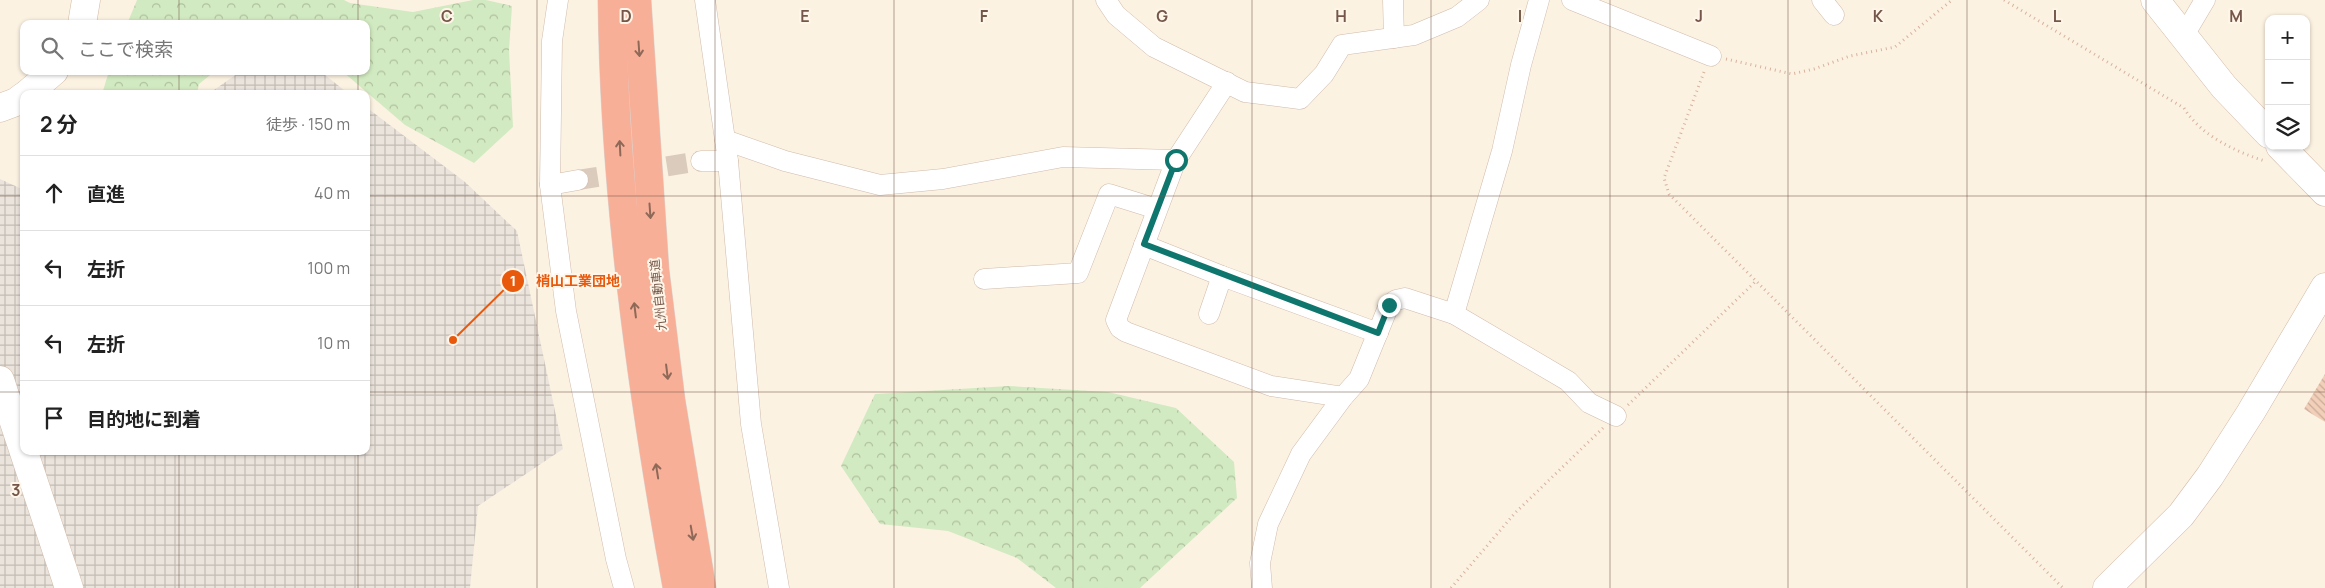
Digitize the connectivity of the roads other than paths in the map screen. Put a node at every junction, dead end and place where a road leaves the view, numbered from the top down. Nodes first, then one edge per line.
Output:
1 (86, 0) edge
2 (558, 0) edge
3 (612, 0) edge
4 (636, 0) edge
5 (705, 0) edge
6 (1106, 0) edge
7 (1393, 0) edge
8 (1479, 0) edge
9 (1539, 0) edge
10 (1572, 0) edge
11 (2155, 0) edge
12 (2205, 0) edge
13 (83, 20) edge
14 (1394, 38) junction
15 (2183, 38) junction
16 (1711, 56) road end
17 (49, 75) edge
18 (1228, 82) junction
19 (32, 90) edge
20 (20, 99) edge
21 (0, 108) edge
22 (2265, 130) edge
23 (725, 140) junction
24 (2284, 150) edge
25 (1176, 160) junction
26 (702, 161) tunnel mouth
27 (728, 161) junction
28 (578, 180) tunnel mouth
29 (550, 185) junction
30 (2325, 192) edge
31 (1157, 209) junction
32 (1144, 244) junction
33 (1222, 276) junction
34 (984, 279) dead end
35 (2325, 287) edge
36 (1209, 314) dead end
37 (1454, 314) junction
38 (1378, 333) junction
39 (0, 380) edge
40 (1343, 397) junction
41 (1616, 416) road end
42 (20, 440) edge
43 (25, 455) edge
44 (69, 588) edge
45 (624, 588) edge
46 (677, 588) edge
47 (702, 588) edge
48 (779, 588) edge
49 (1262, 588) edge
50 (2107, 588) edge

1 - 13 street
2 - 29 street
46 -> 3 highway, 九州自動車道
4 -> 47 highway, 九州自動車道
5 - 23 street
6 - 18 street
7 - 14 street
8 - 14 street
9 - 37 street
10 - 16 street
11 - 15 street
12 - 15 street
14 - 18 street
15 - 22 street
17 - 19 street
18 - 25 street
20 - 21 street
23 - 25 street
23 - 27 street
24 - 30 street
25 - 31 street
26 - 27 street
27 - 48 street
28 - 29 street
29 - 45 street
31 - 32 street
31 - 34 street
32 - 33 street
32 - 40 street
33 - 36 street
33 - 38 street
35 - 50 street
37 - 38 street
37 - 41 street
38 - 40 street
39 - 42 street
40 - 49 street
43 - 44 street

